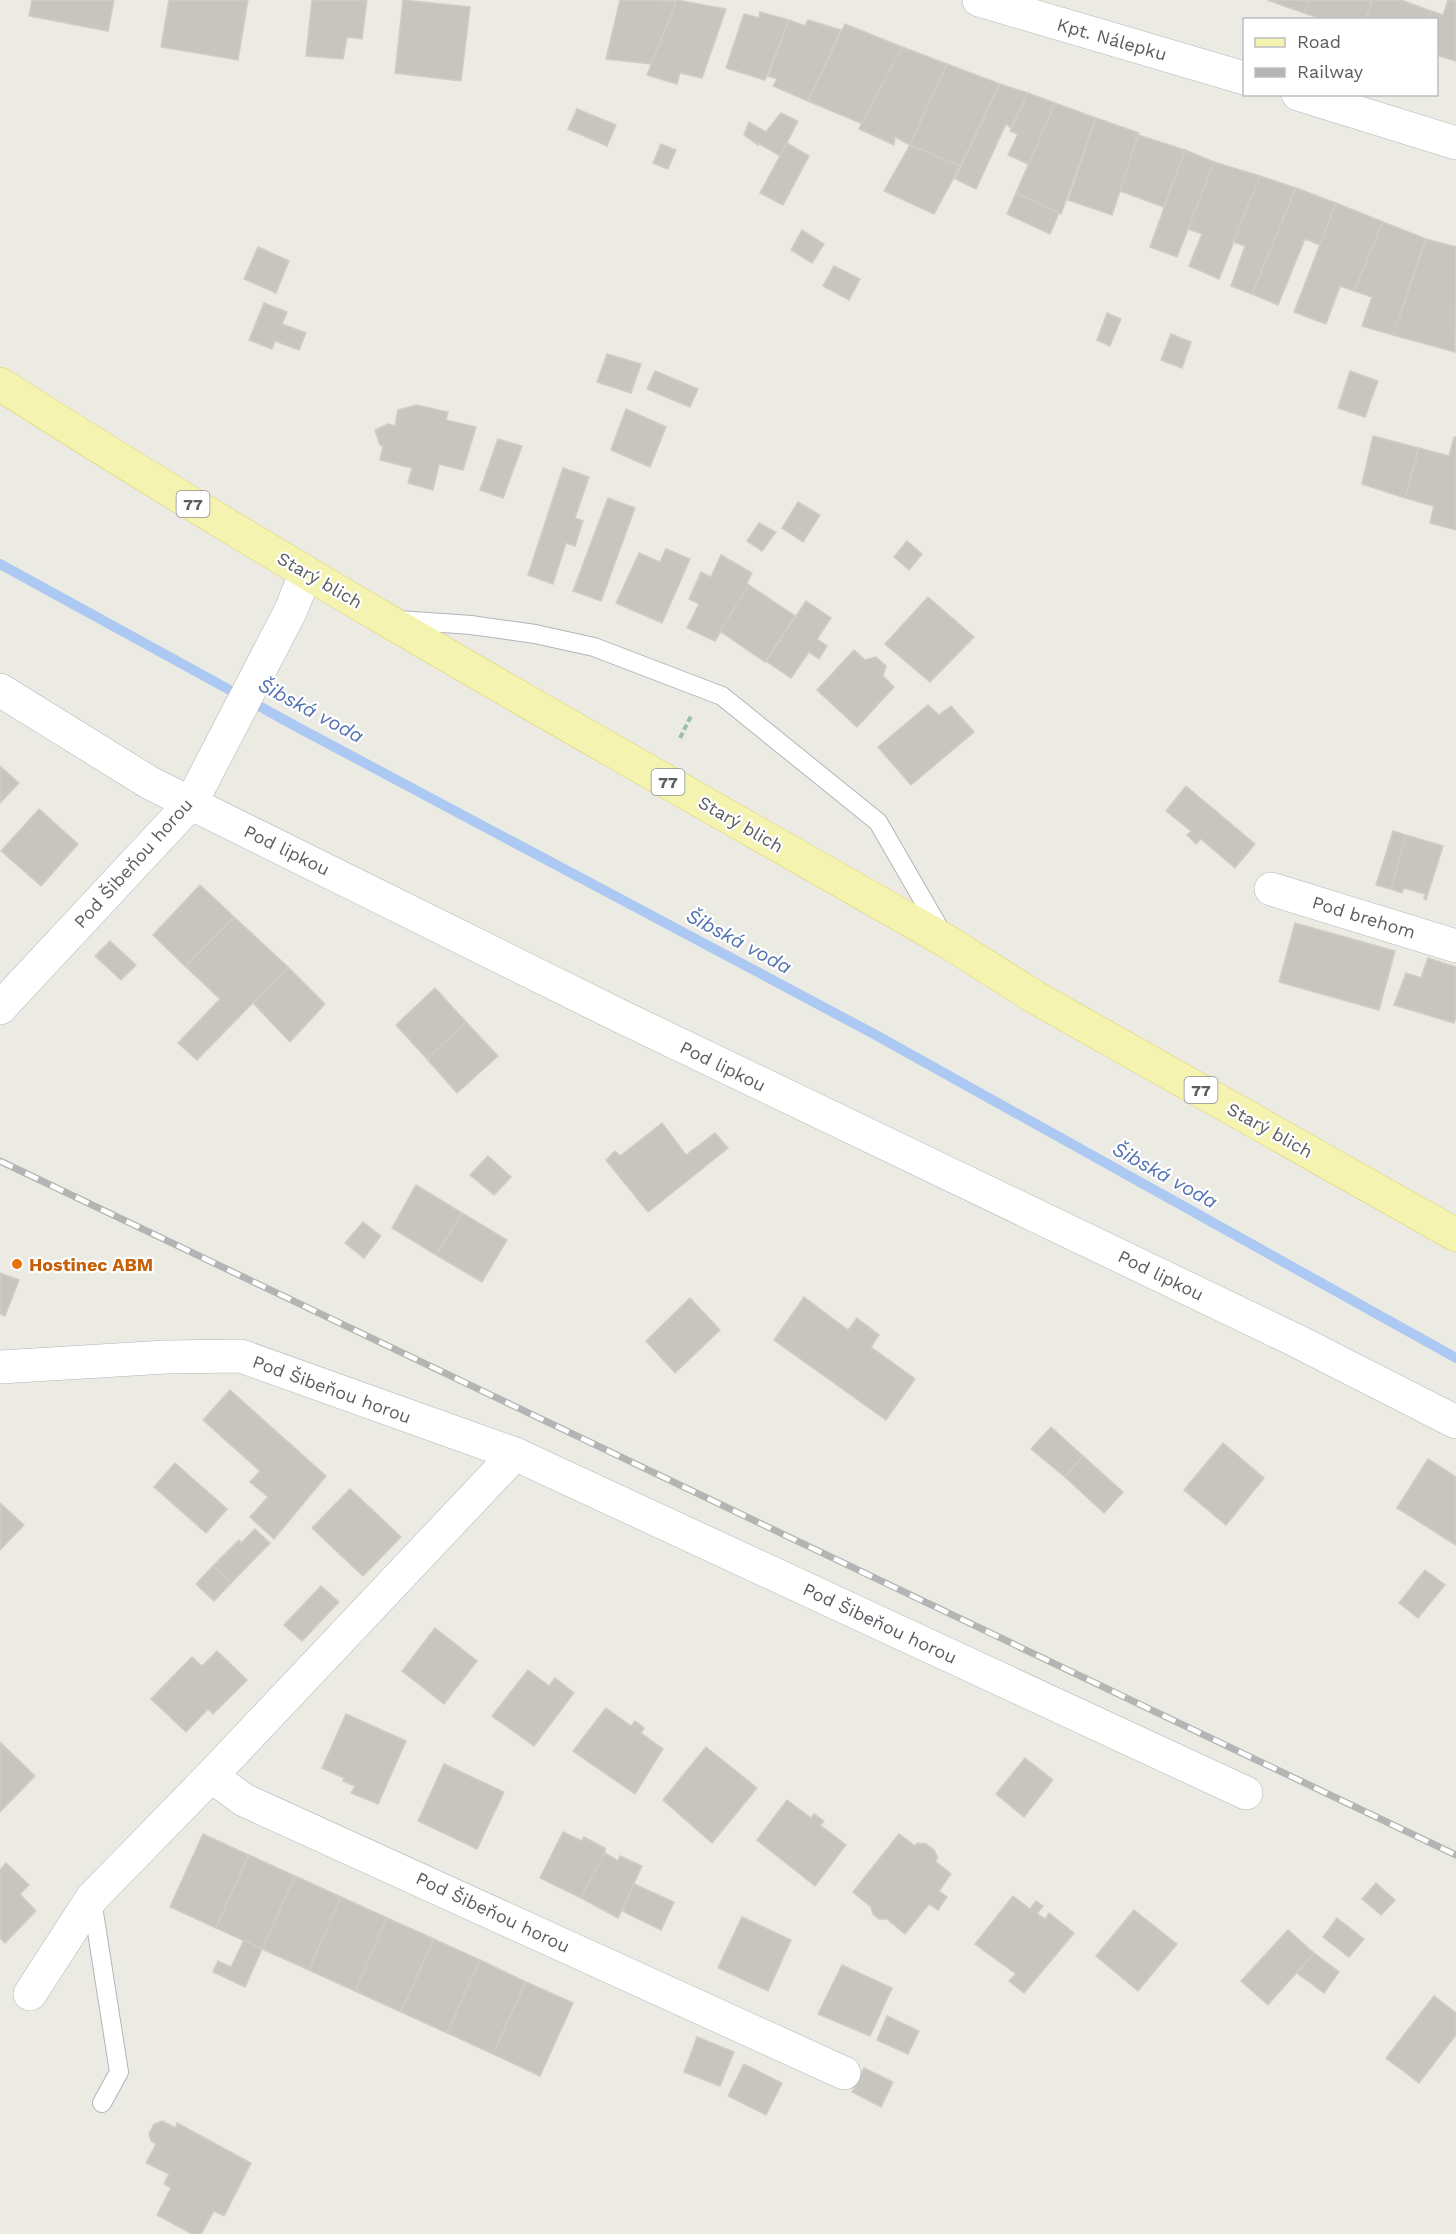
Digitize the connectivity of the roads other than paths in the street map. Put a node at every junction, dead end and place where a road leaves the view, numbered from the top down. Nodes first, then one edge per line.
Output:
1 (979, 0) edge
2 (1243, 77) edge
3 (1304, 96) edge
4 (1456, 143) edge
5 (0, 384) edge
6 (306, 572) junction
7 (389, 620) junction
8 (0, 690) edge
9 (191, 803) junction
10 (1271, 889) dead end
11 (948, 942) junction
12 (1456, 946) edge
13 (0, 1008) edge
14 (1456, 1235) edge
15 (0, 1367) edge
16 (1456, 1422) edge
17 (514, 1454) junction
18 (211, 1776) junction
19 (1246, 1793) dead end
20 (92, 1898) junction
21 (30, 1994) dead end
22 (844, 2073) dead end
23 (102, 2103) dead end

1 - 2 street, Kpt. Nálepku
3 - 4 street
5 - 6 main road, Starý blich / 77
6 - 7 main road, Starý blich / 77
6 - 9 street, Pod Šibeňou horou
7 - 11 main road, Starý blich / 77
7 - 11 lane
8 - 9 street, Pod lipkou
9 - 13 street, Pod Šibeňou horou
9 - 16 street, Pod lipkou
10 - 12 street, Pod brehom
11 - 14 main road, Starý blich / 77
15 - 17 street, Pod Šibeňou horou
17 - 18 street
17 - 19 street, Pod Šibeňou horou
18 - 20 street
18 - 22 street, Pod Šibeňou horou
20 - 21 street
20 - 23 lane

